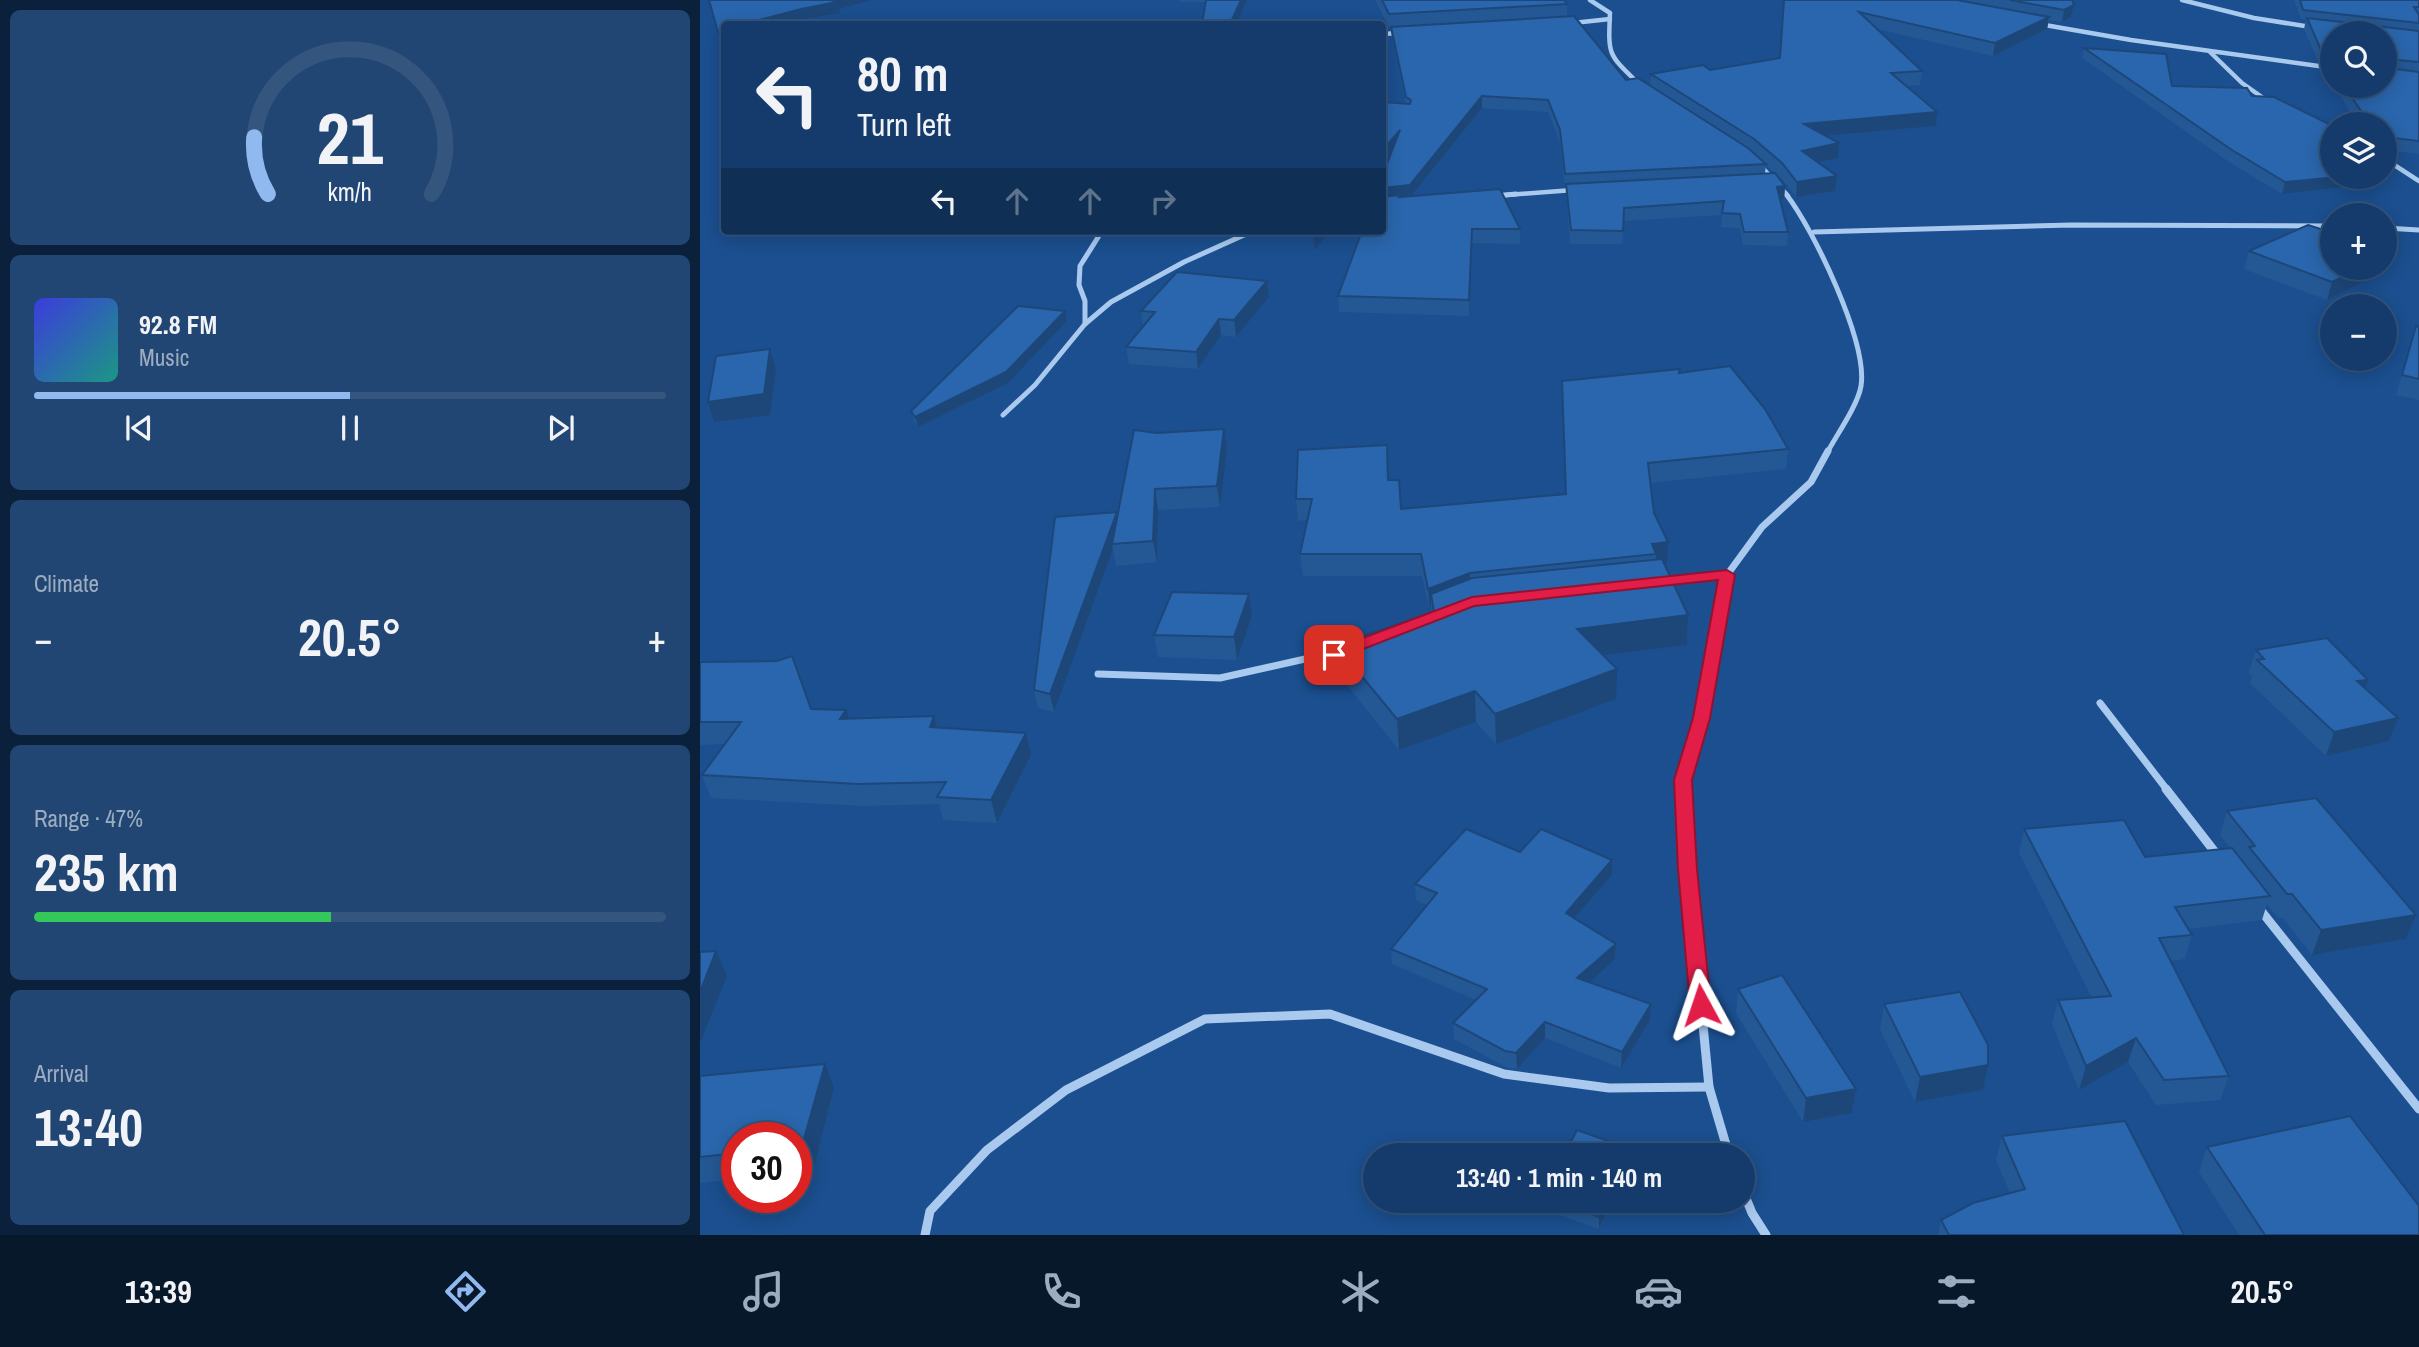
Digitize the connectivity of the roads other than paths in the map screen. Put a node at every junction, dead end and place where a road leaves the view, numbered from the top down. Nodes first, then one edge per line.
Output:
1 (1590, 0) edge
2 (2182, 0) edge
3 (1610, 19) junction
4 (2029, 22) edge
5 (1568, 24) edge
6 (2311, 27) edge
7 (1407, 33) edge
8 (1386, 34) edge
9 (2210, 51) junction
10 (2320, 66) edge
11 (1648, 93) edge
12 (2268, 101) edge
13 (1753, 159) edge
14 (2397, 167) edge
15 (1763, 181) edge
16 (1777, 181) junction
17 (2419, 181) edge
18 (1578, 190) edge
19 (1482, 197) edge
20 (2320, 226) edge
21 (2397, 229) edge
22 (2419, 230) edge
23 (1814, 233) junction
24 (1099, 235) edge
25 (1244, 235) edge
26 (1085, 324) junction
27 (1003, 415) dead end
28 (1727, 575) junction
29 (1660, 582) edge
30 (1359, 645) edge
31 (1097, 674) dead end
32 (2100, 703) dead end
33 (2226, 866) edge
34 (2251, 898) edge
35 (1709, 1087) junction
36 (2419, 1109) edge
37 (1725, 1143) edge
38 (1752, 1213) edge
39 (925, 1235) edge
40 (1766, 1235) edge

1 - 3 street
2 - 6 street
3 - 5 street
3 - 11 street
4 - 9 street
7 - 8 street
9 - 10 street
9 - 12 street
13 - 16 street
14 - 17 street
15 - 16 street
16 - 23 street
18 - 19 street
20 - 23 street
21 - 22 street
23 - 28 street
24 - 26 street
25 - 26 street
26 - 27 street
28 - 29 street
28 - 35 street
30 - 31 street
32 - 33 street
34 - 36 street
35 - 37 street
35 - 39 street
38 - 40 street

